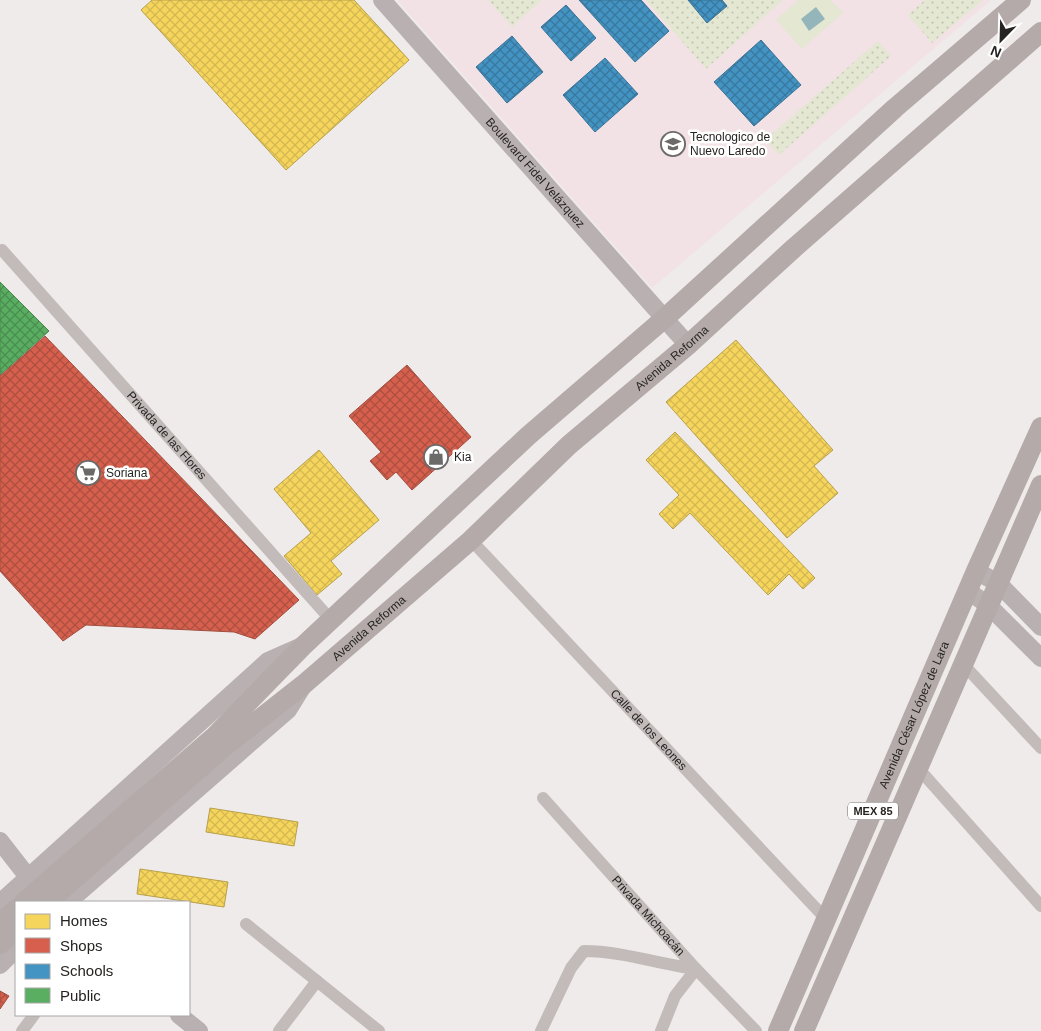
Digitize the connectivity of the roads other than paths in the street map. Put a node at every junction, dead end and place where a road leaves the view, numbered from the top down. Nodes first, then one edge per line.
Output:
1 (382, 0) edge
2 (1021, 0) edge
3 (1041, 32) edge
4 (2, 250) dead end
5 (665, 318) junction
6 (688, 345) junction
7 (1041, 427) edge
8 (1041, 485) edge
9 (471, 540) junction
10 (976, 571) junction
11 (998, 582) junction
12 (968, 591) junction
13 (988, 605) junction
14 (331, 620) junction
15 (1041, 627) edge
16 (1041, 658) edge
17 (963, 664) junction
18 (303, 685) junction
19 (1041, 748) edge
20 (918, 768) junction
21 (543, 798) dead end
22 (0, 841) edge
23 (37, 895) edge
24 (69, 901) edge
25 (0, 902) edge
26 (1041, 906) edge
27 (15, 910) edge
28 (826, 919) junction
29 (0, 923) edge
30 (246, 924) dead end
31 (15, 931) edge
32 (0, 944) edge
33 (15, 950) edge
34 (0, 964) edge
35 (696, 969) junction
36 (317, 981) junction
37 (33, 1016) edge
38 (180, 1016) edge
39 (22, 1031) edge
40 (199, 1031) edge
41 (279, 1031) edge
42 (379, 1031) edge
43 (541, 1031) edge
44 (661, 1031) edge
45 (756, 1031) edge
46 (778, 1031) edge
47 (804, 1031) edge

1 - 5 street, Boulevard Fidel Velázquez
2 - 5 main road, Avenida Reforma
3 - 6 main road, Avenida Reforma
4 - 14 street, Privada de las Flores
5 - 6 street, Boulevard Fidel Velázquez
5 - 14 main road, Avenida Reforma
6 - 9 main road, Avenida Reforma
7 - 10 main road, Avenida César López de Lara / MEX 85
8 - 11 main road, Avenida César López de Lara / MEX 85
9 - 18 main road, Avenida Reforma
9 - 28 street, Calle de los Leones
10 - 11 street
10 - 12 main road, Avenida César López de Lara / MEX 85
11 - 13 main road, Avenida César López de Lara / MEX 85
11 - 15 street
12 - 13 street
12 - 28 main road, Avenida César López de Lara / MEX 85
13 - 16 street
13 - 17 main road, Avenida César López de Lara / MEX 85
14 - 23 main road, Avenida Reforma
17 - 19 street
17 - 20 main road, Avenida César López de Lara / MEX 85
18 - 23 main road, Avenida Reforma
18 - 24 street, Avenida Reforma
20 - 26 street
20 - 47 main road, Avenida César López de Lara / MEX 85
21 - 35 street, Privada Michoacán
22 - 23 street
23 - 25 street, Avenida Reforma
27 - 29 main road
28 - 46 main road, Avenida César López de Lara / MEX 85
30 - 36 street
31 - 32 main road
33 - 34 street
35 - 43 street
35 - 44 street
35 - 45 street, Privada Michoacán
36 - 41 street
36 - 42 street
37 - 39 street
38 - 40 street

